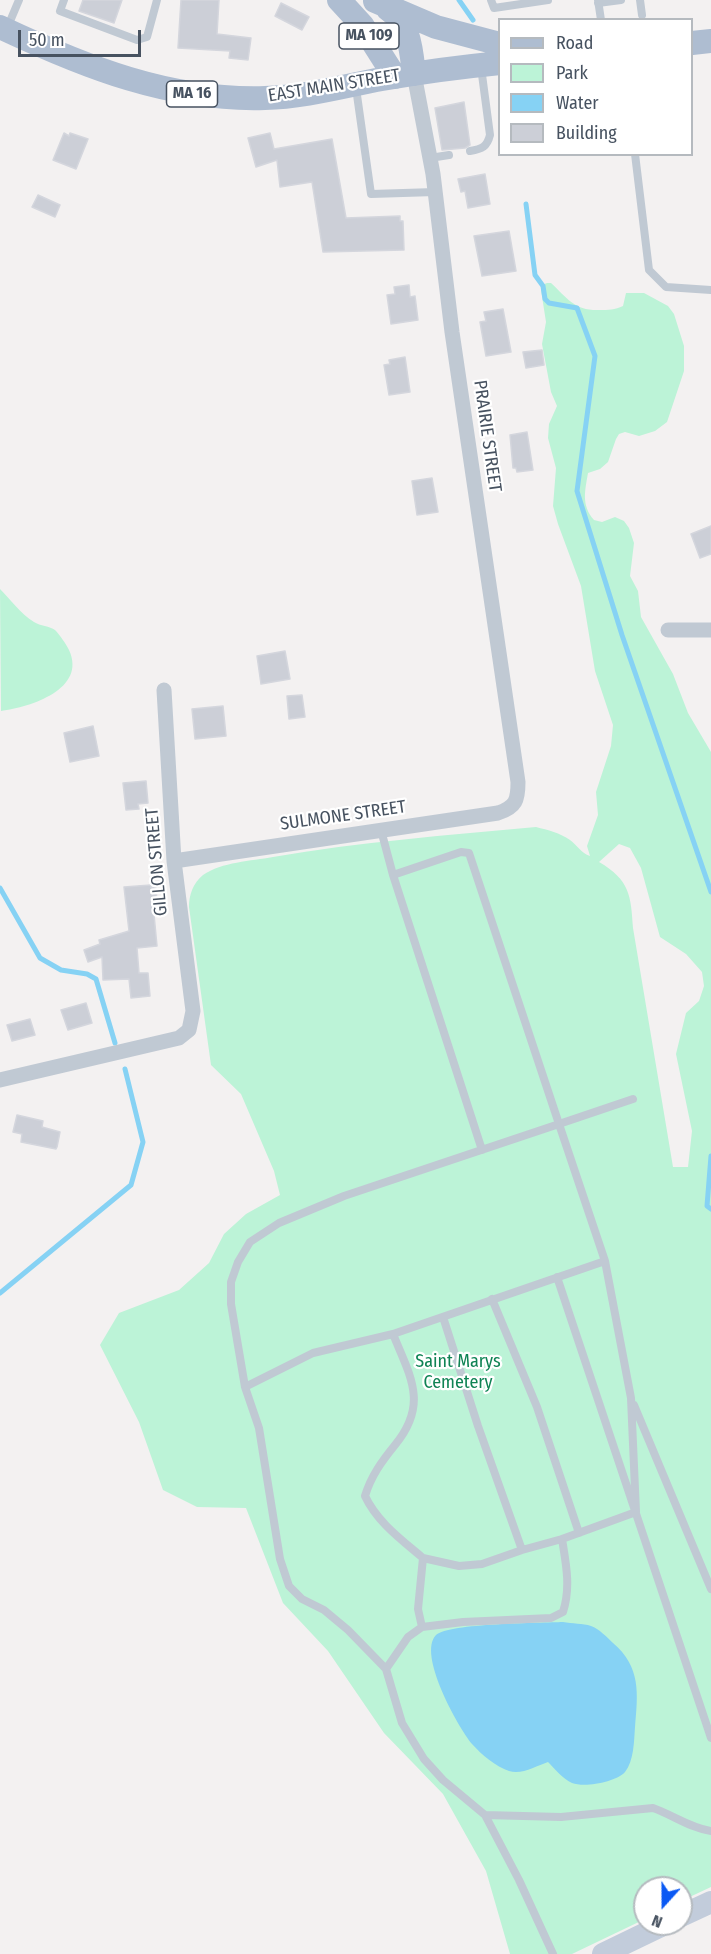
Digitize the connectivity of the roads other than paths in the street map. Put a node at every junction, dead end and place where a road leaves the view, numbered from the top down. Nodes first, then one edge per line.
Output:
1 (19, 0) edge
2 (64, 0) edge
3 (157, 0) edge
4 (339, 0) edge
5 (374, 0) edge
6 (491, 0) edge
7 (548, 0) edge
8 (621, 0) edge
9 (640, 0) edge
10 (598, 1) edge
11 (642, 15) dead end
12 (601, 18) edge
13 (3, 29) edge
14 (711, 41) edge
15 (498, 43) edge
16 (693, 43) edge
17 (490, 64) edge
18 (404, 75) junction
19 (355, 84) junction
20 (470, 151) dead end
21 (449, 155) dead end
22 (635, 156) edge
23 (430, 158) junction
24 (435, 192) junction
25 (711, 290) edge
26 (668, 630) dead end
27 (711, 630) edge
28 (164, 690) dead end
29 (514, 804) joint
30 (381, 830) junction
31 (174, 861) junction
32 (393, 874) junction
33 (0, 1080) edge
34 (633, 1099) dead end
35 (559, 1124) junction
36 (482, 1150) junction
37 (605, 1261) junction
38 (557, 1277) junction
39 (492, 1299) junction
40 (443, 1317) junction
41 (393, 1334) junction
42 (245, 1387) junction
43 (631, 1398) junction
44 (636, 1512) junction
45 (579, 1533) junction
46 (562, 1539) junction
47 (522, 1550) junction
48 (423, 1558) junction
49 (711, 1589) edge
50 (422, 1627) junction
51 (386, 1670) junction
52 (711, 1738) edge
53 (484, 1815) junction
54 (711, 1831) edge
55 (711, 1902) edge
56 (693, 1910) edge
57 (640, 1936) edge
58 (553, 1954) edge
59 (603, 1954) edge

1 - 13 lane
2 - 3 lane
4 - 18 main road, MA 109
5 - 15 main road
5 - 18 main road, MA 109
6 - 7 lane
8 - 10 lane
9 - 11 lane
10 - 12 lane
13 - 19 main road, EAST MAIN STREET / MA 16
14 - 16 main road
17 - 18 main road, EAST MAIN STREET / MA 16
17 - 20 lane
18 - 19 main road, EAST MAIN STREET / MA 16
18 - 23 street, PRAIRIE STREET
19 - 24 lane
21 - 23 lane
22 - 25 lane
23 - 24 street, PRAIRIE STREET
24 - 29 street, PRAIRIE STREET
26 - 27 street
28 - 31 street, GILLON STREET
29 - 30 street, SULMONE STREET
30 - 31 street, SULMONE STREET
30 - 32 lane
31 - 33 street, GILLON STREET
32 - 35 lane
32 - 36 lane
34 - 35 lane
35 - 36 lane
35 - 37 lane
36 - 42 lane
37 - 38 lane
37 - 43 lane
38 - 39 lane
38 - 44 lane
39 - 40 lane
39 - 45 lane
40 - 41 lane
40 - 47 lane
41 - 42 lane
41 - 48 lane
42 - 51 lane
43 - 44 lane
43 - 49 lane
44 - 45 lane
44 - 52 lane
45 - 46 lane
46 - 47 lane
46 - 50 lane
47 - 48 lane
48 - 50 lane
50 - 51 lane
51 - 53 lane
53 - 54 lane
53 - 58 lane
55 - 56 main road
57 - 59 main road

